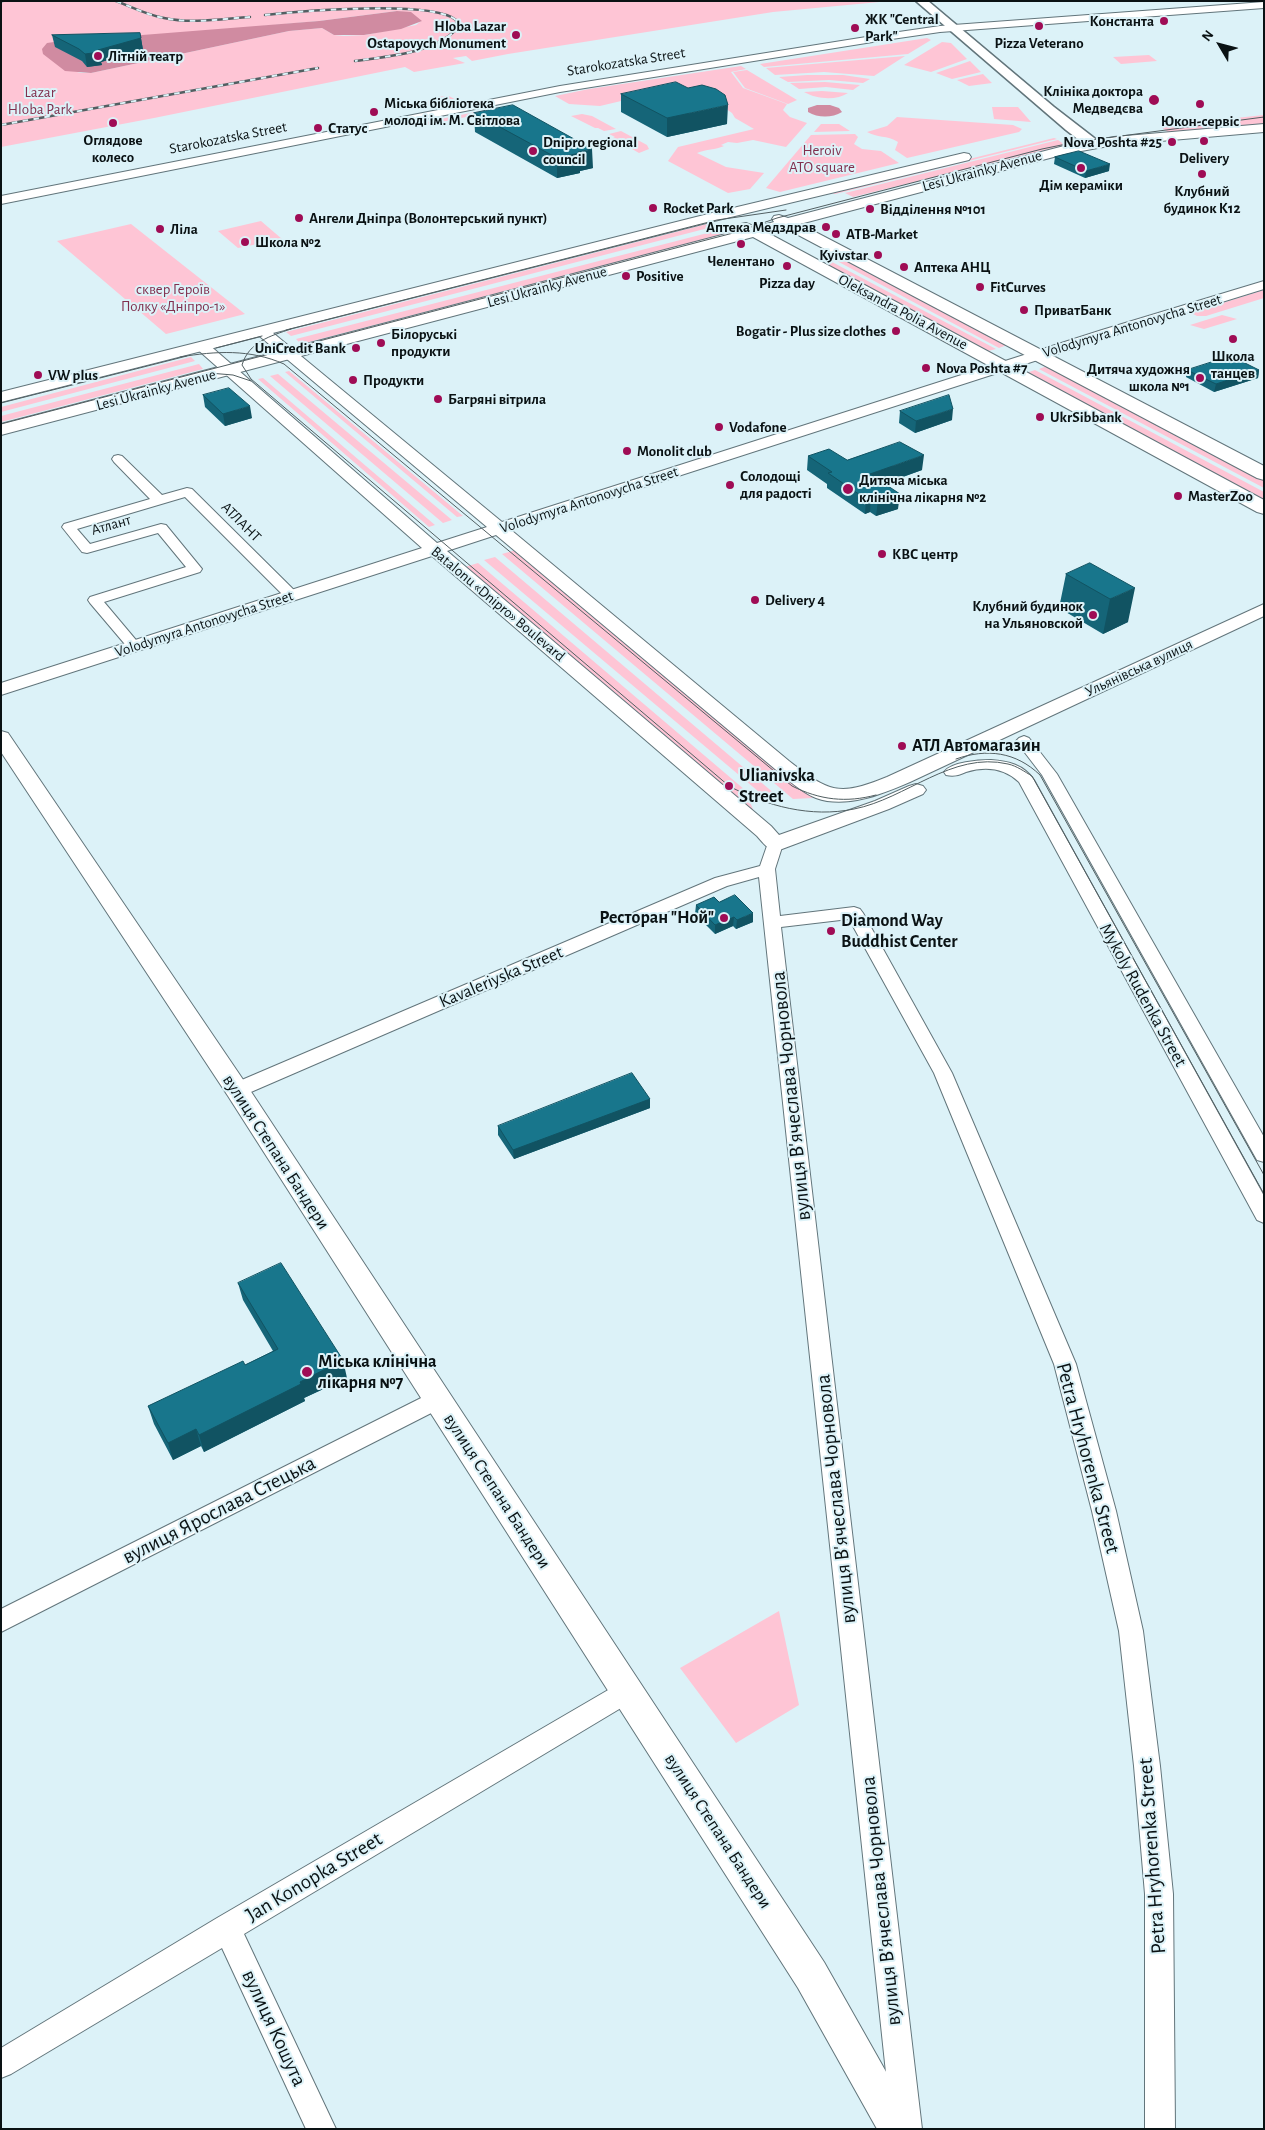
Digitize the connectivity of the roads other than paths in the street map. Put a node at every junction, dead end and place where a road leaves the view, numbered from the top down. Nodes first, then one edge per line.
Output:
1 (921, 1) edge
2 (1264, 5) edge
3 (955, 28) junction
4 (1096, 127) dead end
5 (1264, 128) edge
6 (1075, 130) junction
7 (1060, 134) dead end
8 (1093, 144) junction
9 (974, 154) dead end
10 (1, 200) edge
11 (752, 208) junction
12 (729, 214) junction
13 (786, 223) junction
14 (755, 232) junction
15 (830, 246) junction
16 (797, 255) junction
17 (1264, 285) edge
18 (262, 331) junction
19 (202, 346) junction
20 (289, 355) junction
21 (1039, 356) junction
22 (1005, 366) junction
23 (229, 371) junction
24 (1, 397) edge
25 (1, 430) edge
26 (1264, 474) edge
27 (158, 498) joint
28 (1264, 508) edge
29 (499, 529) junction
30 (434, 550) junction
31 (292, 596) junction
32 (1264, 608) edge
33 (134, 646) junction
34 (1, 689) edge
35 (1020, 734) junction
36 (1, 737) edge
37 (952, 772) junction
38 (1022, 776) junction
39 (824, 794) junction
40 (807, 833) junction
41 (775, 844) junction
42 (767, 869) junction
43 (771, 923) junction
44 (237, 1090) junction
45 (1264, 1155) edge
46 (1264, 1215) edge
47 (437, 1399) junction
48 (1, 1622) edge
49 (627, 1691) junction
50 (227, 1928) junction
51 (1, 2064) edge
52 (321, 2129) edge
53 (898, 2129) edge
54 (907, 2129) edge
55 (1160, 2129) edge

1 - 3 main road
2 - 3 street, Starokozatska Street
3 - 6 main road
3 - 10 street, Starokozatska Street
4 - 6 main road, Lesi Ukrainky Avenue
5 - 8 main road, Lesi Ukrainky Avenue
6 - 7 main road, Lesi Ukrainky Avenue
6 - 8 main road
8 - 13 main road, Lesi Ukrainky Avenue
9 - 11 main road, Lesi Ukrainky Avenue
11 - 12 main road, Lesi Ukrainky Avenue
11 - 13 main road, Oleksandra Polia Avenue
12 - 14 main road, Oleksandra Polia Avenue
12 - 18 main road, Lesi Ukrainky Avenue
13 - 14 main road, Lesi Ukrainky Avenue
13 - 15 main road, Oleksandra Polia Avenue
14 - 16 main road, Oleksandra Polia Avenue
14 - 20 main road, Lesi Ukrainky Avenue
15 - 16 main road
15 - 21 main road, Oleksandra Polia Avenue
16 - 22 main road, Oleksandra Polia Avenue
17 - 21 street, Volodymyra Antonovycha Street
18 - 19 main road, Lesi Ukrainky Avenue
18 - 20 street
19 - 23 street, Batalonu «Dnipro» Boulevard
19 - 24 main road, Lesi Ukrainky Avenue
20 - 23 main road, Lesi Ukrainky Avenue
20 - 29 street
21 - 22 street, Volodymyra Antonovycha Street
21 - 26 main road, Oleksandra Polia Avenue
22 - 28 main road, Oleksandra Polia Avenue
22 - 29 street, Volodymyra Antonovycha Street
23 - 25 main road, Lesi Ukrainky Avenue
23 - 30 street, Batalonu «Dnipro» Boulevard
27 - 31 street, АТЛАНТ
27 - 33 street, Атлант
29 - 30 street, Volodymyra Antonovycha Street
29 - 39 street
30 - 31 street, Volodymyra Antonovycha Street
30 - 41 street, Batalonu «Dnipro» Boulevard
31 - 33 street, Volodymyra Antonovycha Street
32 - 35 street, Ульянівська вулиця
33 - 34 street, Volodymyra Antonovycha Street
35 - 37 street, Ульянівська вулиця
35 - 38 street
35 - 39 street, Ульянівська вулиця
35 - 45 street, Mykoly Rudenka Street
36 - 44 street, вулиця Степана Бандери
37 - 38 street
37 - 40 street, Ульянівська вулиця
38 - 46 street, Mykoly Rudenka Street
39 - 40 street
40 - 41 street, Ульянівська вулиця
41 - 42 street
42 - 43 street, вулиця В'ячеслава Чорновола
42 - 44 street, Kavaleriyska Street
43 - 54 street, вулиця В'ячеслава Чорновола
43 - 55 street, Petra Hryhorenka Street
44 - 47 street, вулиця Степана Бандери
47 - 48 street, вулиця Ярослава Стецька
47 - 49 street, вулиця Степана Бандери
49 - 50 street, Jan Konopka Street
49 - 53 street, вулиця Степана Бандери
50 - 51 street, Jan Konopka Street
50 - 52 street, вулиця Кошута

